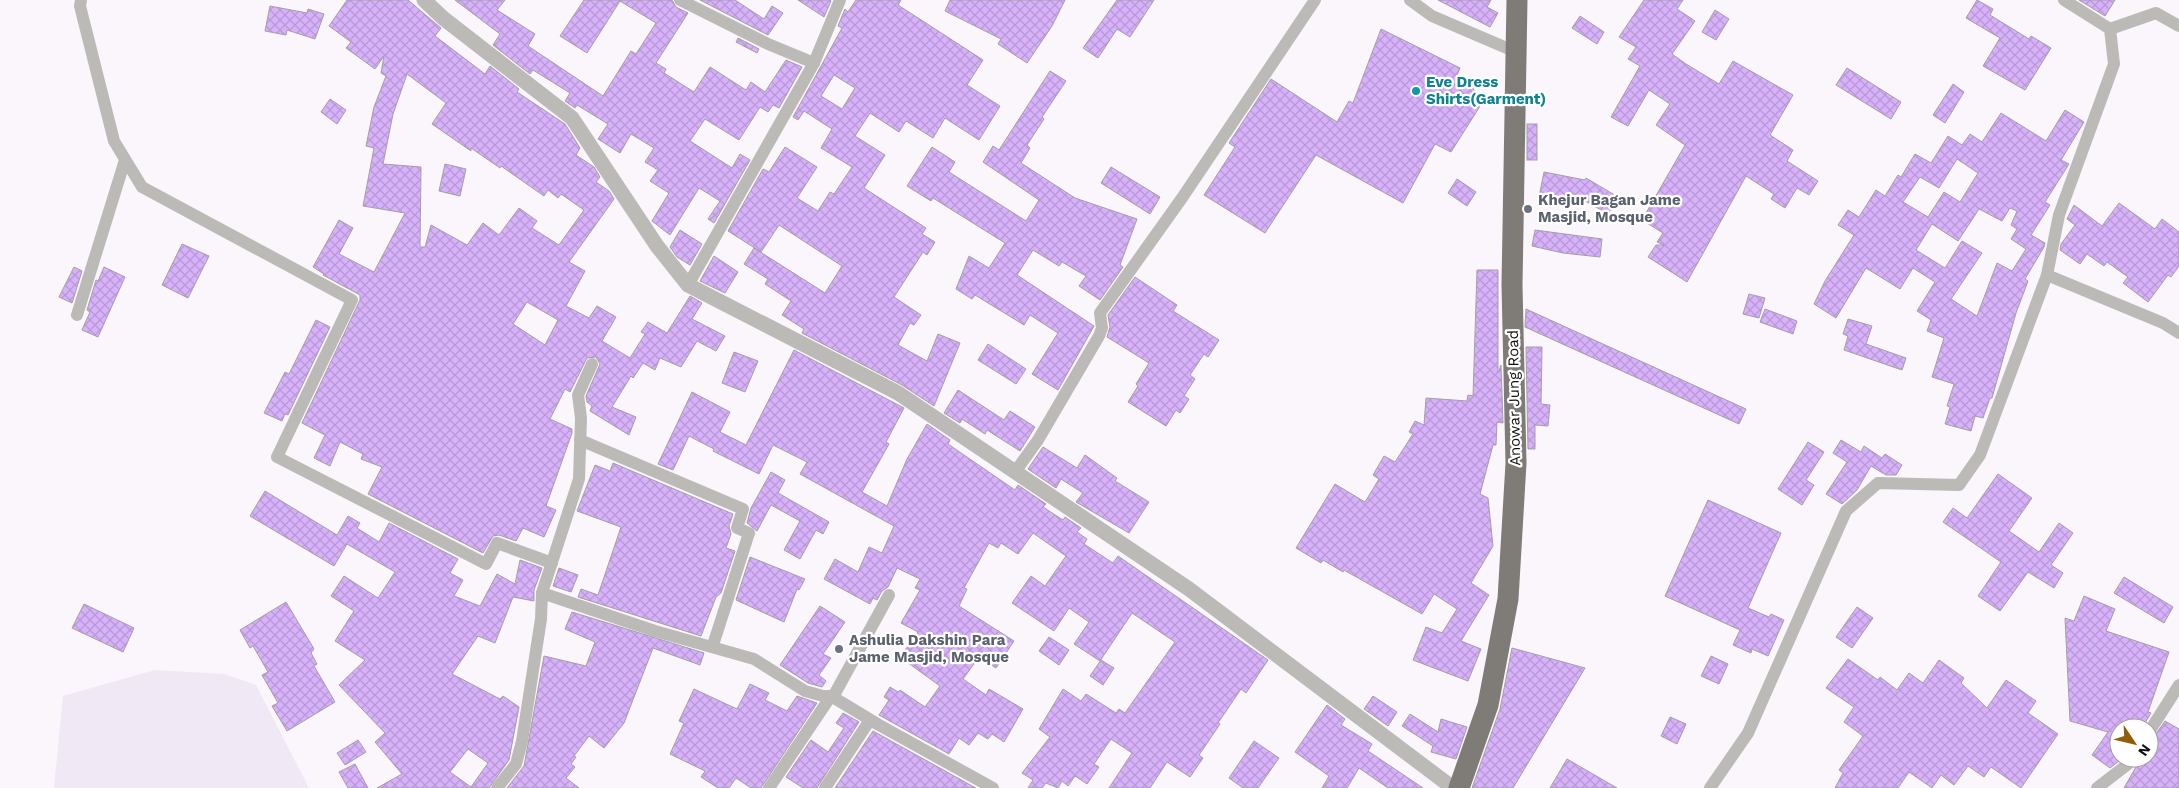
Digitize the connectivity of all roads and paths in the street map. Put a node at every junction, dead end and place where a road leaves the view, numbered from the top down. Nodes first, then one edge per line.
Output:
1 (81, 0) edge
2 (424, 0) edge
3 (680, 0) edge
4 (840, 0) edge
5 (1315, 0) edge
6 (1410, 0) edge
7 (1517, 0) edge
8 (2064, 0) edge
9 (2179, 26) edge
10 (2110, 29) junction
11 (1516, 52) junction
12 (814, 63) junction
13 (125, 160) junction
14 (2047, 275) junction
15 (688, 285) junction
16 (77, 315) dead end
17 (2179, 333) edge
18 (592, 364) dead end
19 (580, 440) junction
20 (1015, 472) junction
21 (552, 563) junction
22 (542, 593) junction
23 (889, 595) dead end
24 (713, 645) junction
25 (2179, 685) edge
26 (832, 696) junction
27 (2158, 718) edge
28 (870, 720) junction
29 (2123, 768) edge
30 (497, 788) edge
31 (769, 788) edge
32 (825, 788) edge
33 (993, 788) edge
34 (1453, 788) edge
35 (1459, 788) edge
36 (1710, 788) edge
37 (2097, 788) edge

1 - 13 street
2 - 15 street
3 - 12 street
4 - 12 street
5 - 20 street
6 - 11 street
7 - 11 highway, Anowar Jung Road
8 - 10 street
9 - 10 street
10 - 14 street
11 - 35 highway, Anowar Jung Road
12 - 15 street
13 - 16 street
13 - 21 street
14 - 17 street
14 - 36 street
15 - 20 street
18 - 19 street
19 - 21 street
19 - 24 street
20 - 34 street
21 - 22 street
22 - 24 street
22 - 30 street
23 - 26 street
24 - 26 street
25 - 27 street
26 - 28 street
26 - 31 street
28 - 32 street
28 - 33 street
29 - 37 street

